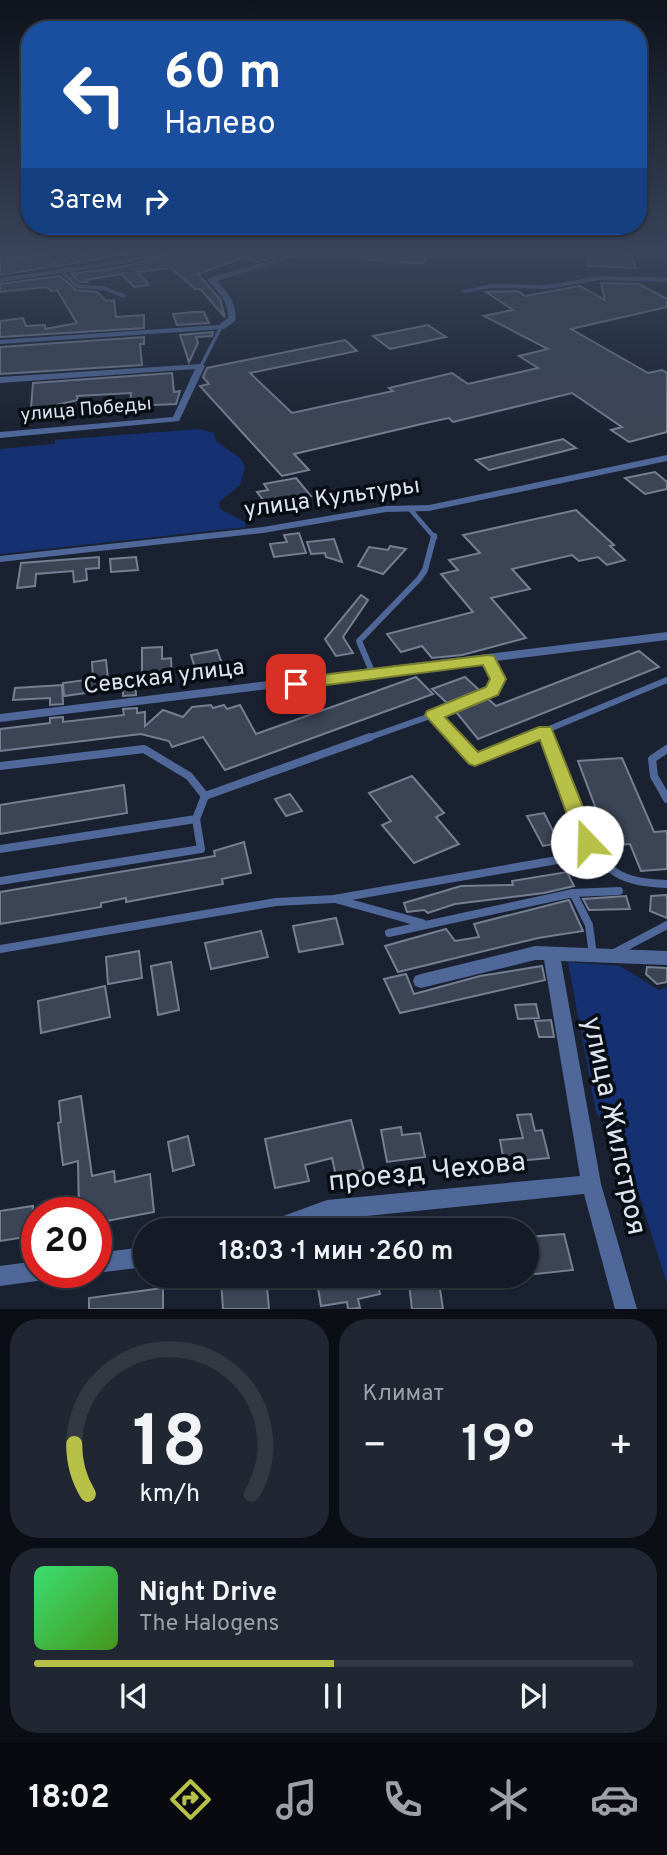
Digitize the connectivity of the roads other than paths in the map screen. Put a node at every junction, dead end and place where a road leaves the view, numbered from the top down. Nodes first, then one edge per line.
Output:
1 (233, 311) edge
2 (220, 327) junction
3 (0, 342) edge
4 (201, 366) junction
5 (0, 380) edge
6 (176, 419) joint
7 (0, 435) edge
8 (667, 458) edge
9 (409, 508) junction
10 (0, 559) edge
11 (666, 638) edge
12 (488, 660) junction
13 (373, 674) junction
14 (664, 682) edge
15 (667, 689) edge
16 (433, 715) junction
17 (0, 718) edge
18 (545, 731) junction
19 (667, 748) edge
20 (0, 766) edge
21 (205, 796) junction
22 (667, 799) edge
23 (196, 819) junction
24 (0, 849) edge
25 (583, 872) dead end
26 (0, 881) edge
27 (667, 884) edge
28 (619, 891) dead end
29 (573, 893) junction
30 (334, 899) junction
31 (424, 924) junction
32 (667, 925) edge
33 (389, 933) dead end
34 (0, 949) edge
35 (551, 953) junction
36 (593, 955) junction
37 (610, 956) junction
38 (667, 958) edge
39 (421, 981) dead end
40 (592, 1184) junction
41 (305, 1218) edge
42 (133, 1258) edge
43 (112, 1261) edge
44 (21, 1273) edge
45 (0, 1276) edge
46 (626, 1309) edge

1 - 2 street
2 - 3 street
2 - 4 lane
4 - 5 street
4 - 6 street
6 - 7 street, улица Победы
8 - 9 street, улица Культуры
9 - 10 street, улица Культуры
9 - 13 lane
11 - 12 street, Севская улица
12 - 13 street, Севская улица
12 - 16 lane
13 - 17 street, Севская улица
14 - 15 lane
14 - 18 lane
16 - 18 lane
16 - 21 lane
18 - 27 lane
19 - 22 lane
20 - 21 lane
21 - 23 lane
23 - 24 lane
23 - 26 lane
25 - 30 lane
28 - 29 lane
29 - 31 lane
29 - 36 lane
30 - 31 lane
30 - 34 lane
31 - 33 lane
32 - 37 lane
35 - 36 street
35 - 39 street
35 - 40 street, улица Жилстроя
36 - 37 street
37 - 38 street
40 - 41 street, проезд Чехова
40 - 46 street, улица Жилстроя
42 - 43 street
44 - 45 street

